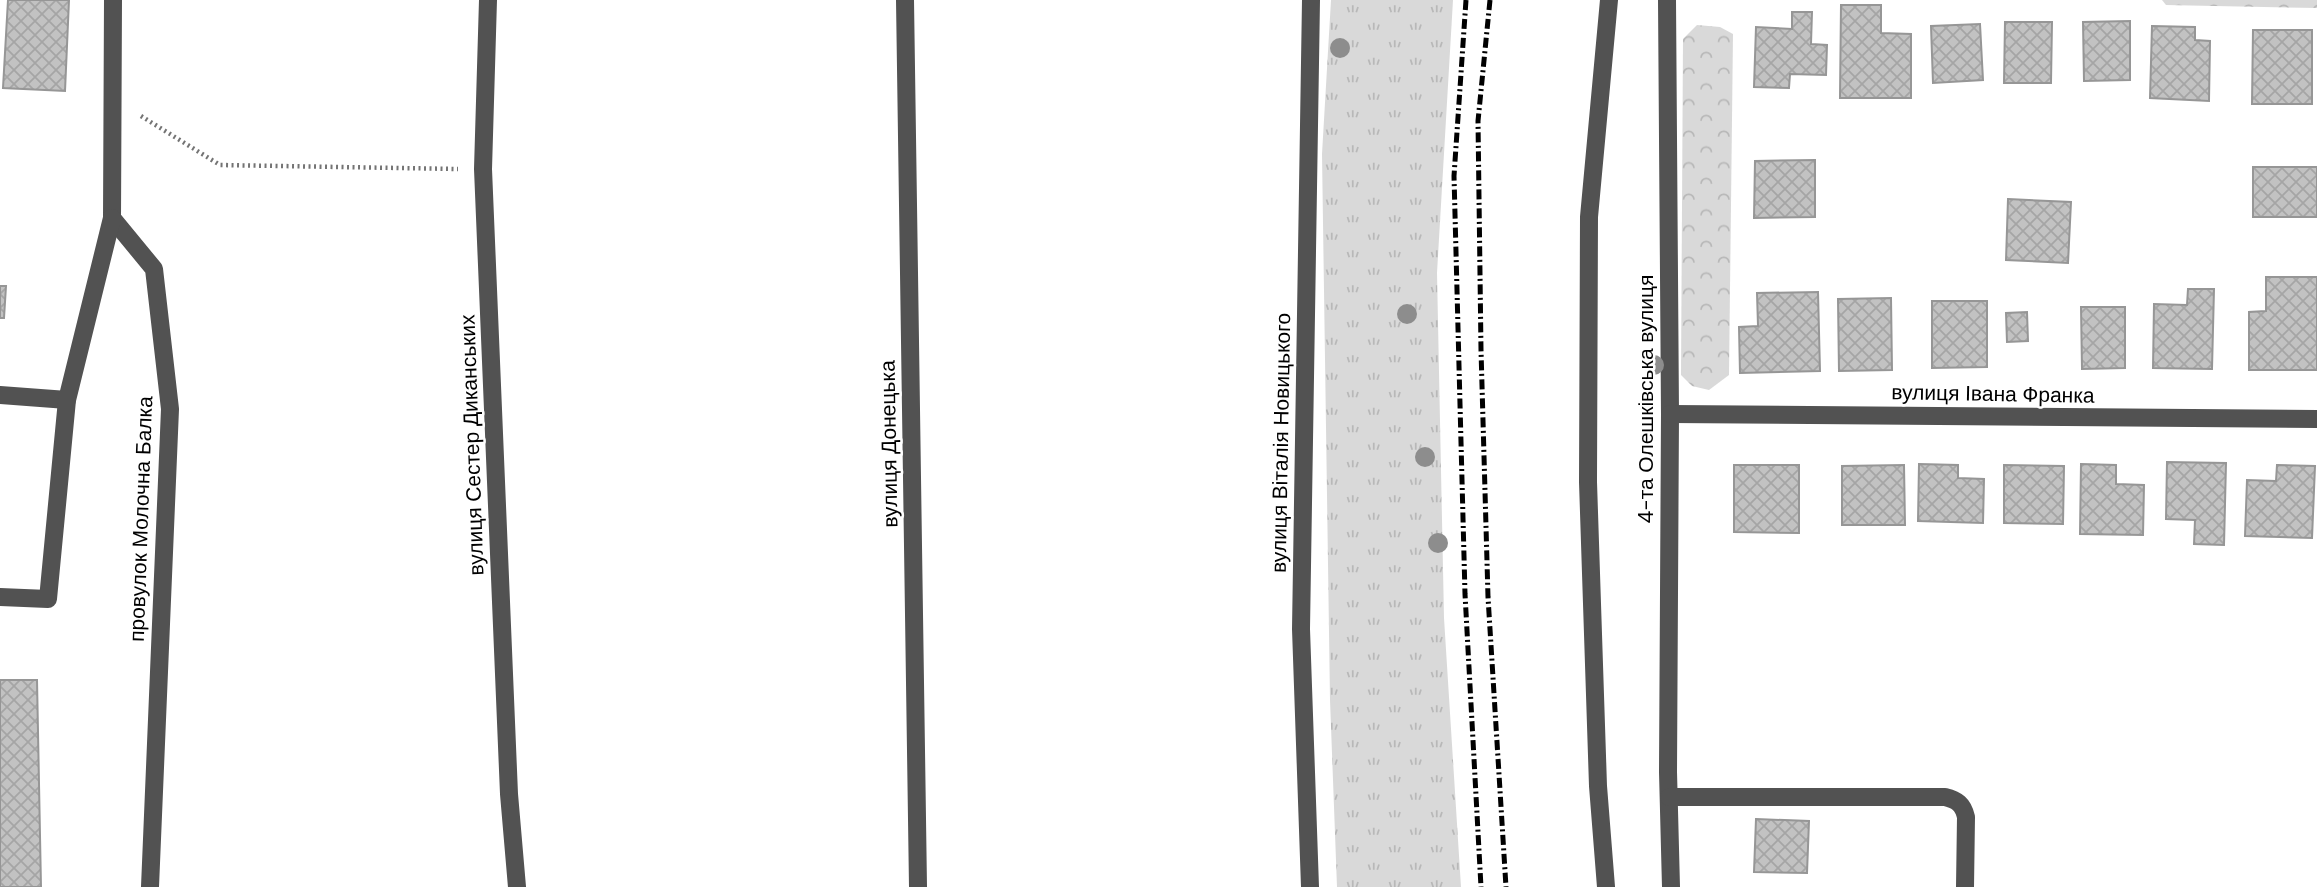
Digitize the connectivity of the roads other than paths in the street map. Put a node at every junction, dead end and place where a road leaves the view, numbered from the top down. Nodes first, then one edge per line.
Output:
1 (113, 0) edge
2 (488, 0) edge
3 (905, 0) edge
4 (1311, 0) edge
5 (1609, 0) edge
6 (1667, 0) edge
7 (112, 218) junction
8 (0, 395) edge
9 (67, 400) junction
10 (1670, 414) junction
11 (2317, 419) edge
12 (0, 597) edge
13 (1669, 797) junction
14 (150, 887) edge
15 (517, 887) edge
16 (918, 887) edge
17 (1310, 887) edge
18 (1606, 887) edge
19 (1671, 887) edge
20 (1965, 887) edge

1 - 7 street
2 - 15 street, вулиця Сестер Диканських
3 - 16 street, вулиця Донецька
4 - 17 street, вулиця Віталія Новицького
5 - 18 street
6 - 10 street, 4-та Олешківська вулиця
7 - 9 street
7 - 14 street, провулок Молочна Балка
8 - 9 street
9 - 12 street
10 - 11 street, вулиця Івана Франка
10 - 13 street, 4-та Олешківська вулиця
13 - 19 street, 4-та Олешківська вулиця
13 - 20 street

